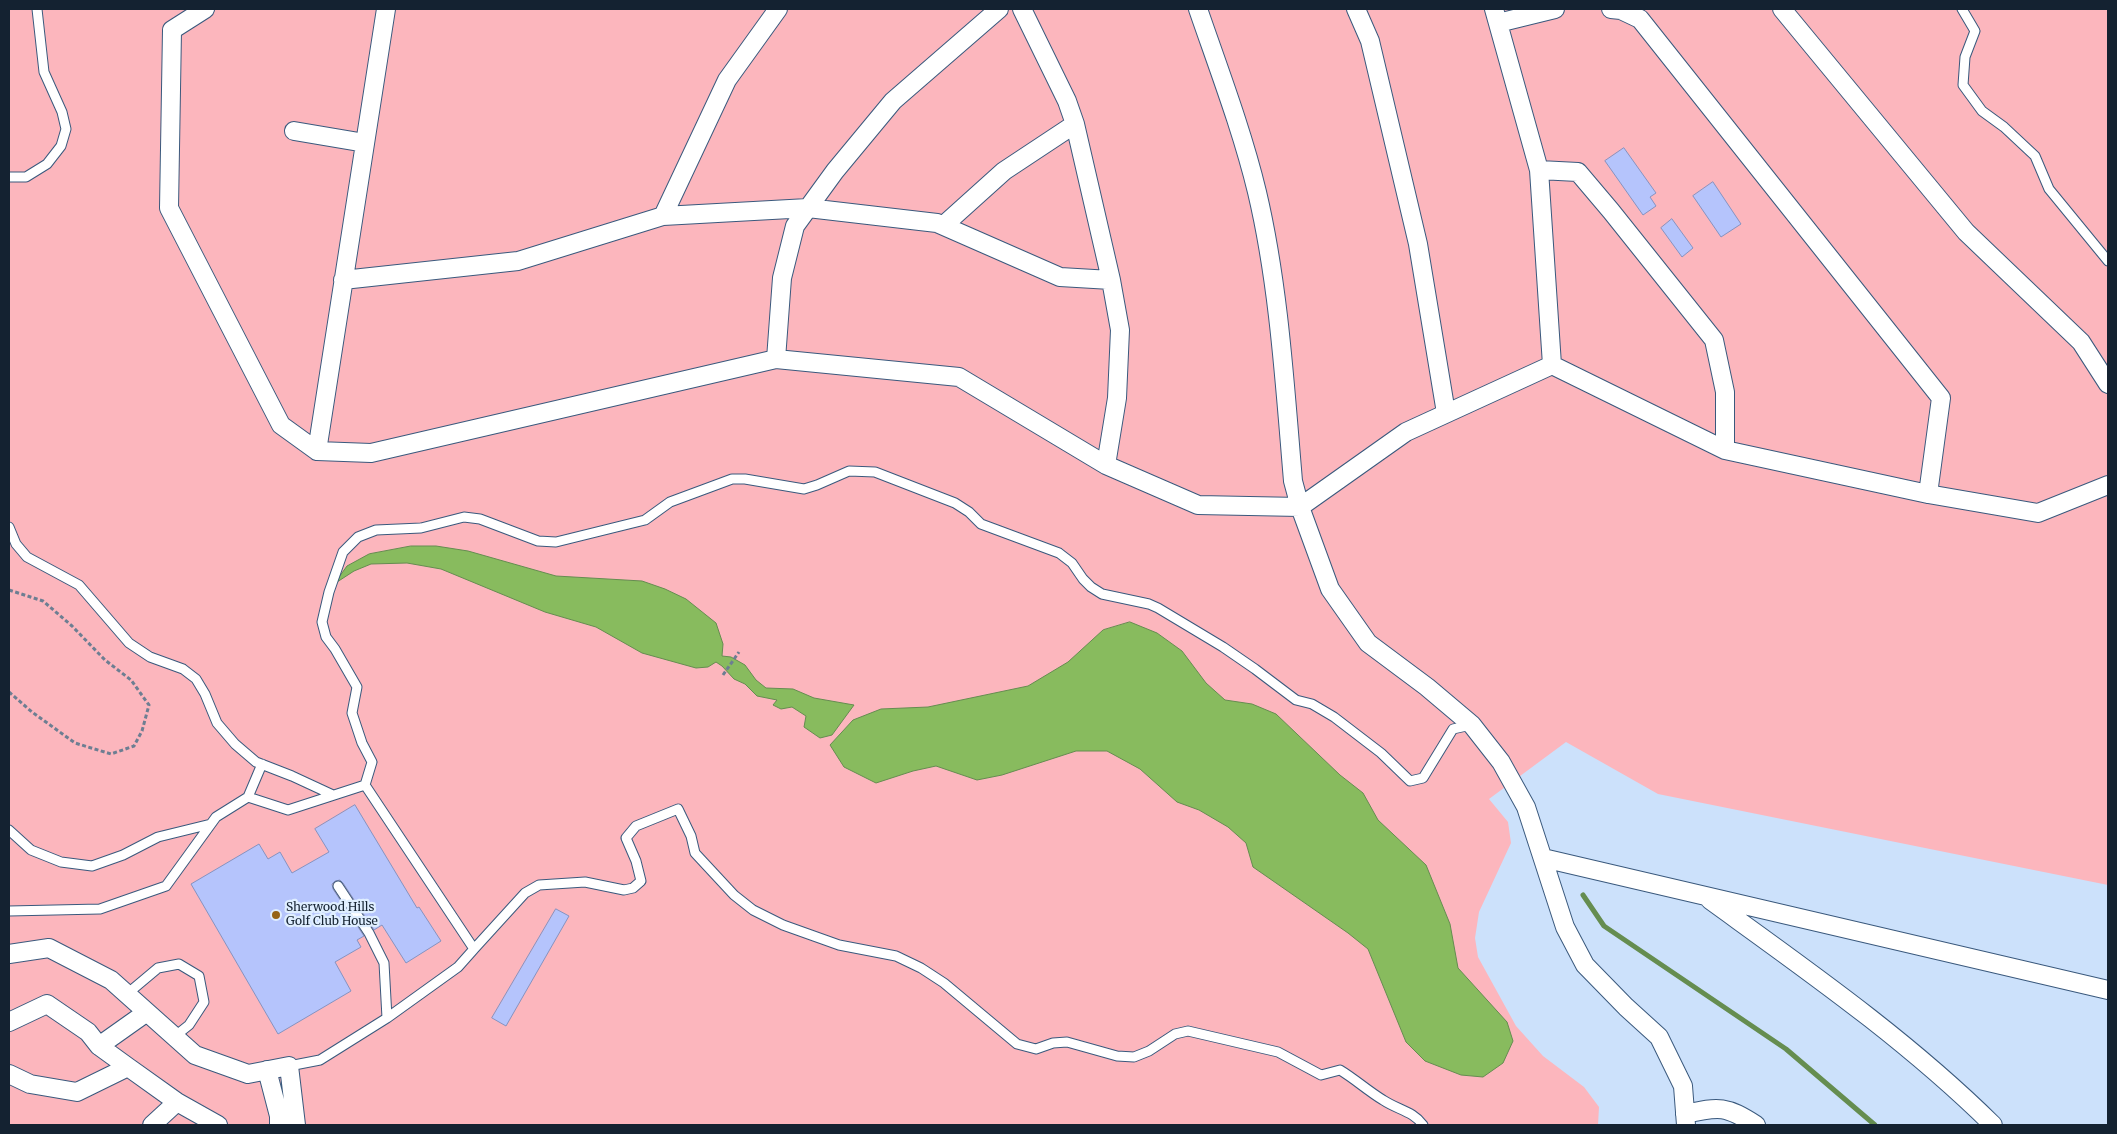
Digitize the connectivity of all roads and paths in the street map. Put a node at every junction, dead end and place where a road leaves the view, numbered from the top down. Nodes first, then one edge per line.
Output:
1 (38, 9) edge
2 (205, 9) edge
3 (386, 9) edge
4 (778, 9) edge
5 (999, 9) edge
6 (1022, 9) edge
7 (1198, 9) edge
8 (1356, 9) edge
9 (1555, 9) edge
10 (1611, 9) edge
11 (1782, 9) edge
12 (1962, 9) edge
13 (1496, 16) edge
14 (1075, 124) junction
15 (294, 131) dead end
16 (365, 143) junction
17 (1539, 170) junction
18 (9, 177) edge
19 (808, 208) junction
20 (663, 216) junction
21 (944, 226) junction
22 (2108, 261) edge
23 (343, 280) junction
24 (1111, 280) junction
25 (776, 359) junction
26 (1552, 365) junction
27 (2108, 384) edge
28 (1446, 413) junction
29 (1725, 450) junction
30 (317, 451) junction
31 (1106, 465) junction
32 (2108, 485) edge
33 (1928, 494) junction
34 (1300, 507) junction
35 (9, 527) edge
36 (9, 590) edge
37 (739, 652) dead end
38 (723, 675) dead end
39 (9, 692) edge
40 (1472, 725) junction
41 (262, 764) junction
42 (365, 785) junction
43 (333, 796) junction
44 (248, 797) junction
45 (212, 824) junction
46 (9, 830) edge
47 (1543, 858) junction
48 (338, 886) dead end
49 (1703, 896) junction
50 (9, 911) edge
51 (474, 949) junction
52 (9, 954) edge
53 (2108, 990) edge
54 (127, 994) junction
55 (147, 1012) junction
56 (387, 1018) junction
57 (9, 1022) edge
58 (174, 1036) junction
59 (99, 1046) junction
60 (289, 1066) junction
61 (128, 1067) junction
62 (267, 1070) junction
63 (9, 1074) edge
64 (178, 1102) junction
65 (1686, 1120) edge
66 (152, 1125) edge
67 (218, 1125) edge
68 (279, 1125) edge
69 (296, 1125) edge
70 (1423, 1125) edge
71 (1756, 1125) edge
72 (1993, 1125) edge

1 - 18 lane
2 - 30 street
3 - 16 street
4 - 20 street
5 - 19 street
6 - 14 street
7 - 34 street
8 - 28 street
9 - 13 street
10 - 33 street
11 - 27 street
12 - 22 lane
13 - 17 street
14 - 21 street
14 - 24 street
15 - 16 street
16 - 23 street
17 - 26 street
17 - 29 street
19 - 20 street
19 - 21 street
19 - 25 street
20 - 23 street
21 - 24 street
23 - 30 street
24 - 31 street
25 - 30 street
25 - 31 street
26 - 28 street
26 - 29 street
28 - 34 street
29 - 33 street
31 - 34 street
32 - 33 street
34 - 40 street
35 - 41 lane
36 - 39 path
37 - 38 path
40 - 42 lane
40 - 47 street
41 - 43 lane
41 - 44 lane
42 - 43 lane
42 - 51 lane
43 - 44 lane
44 - 45 lane
45 - 46 lane
45 - 50 lane
47 - 49 street
47 - 65 street
48 - 56 lane
49 - 53 street
49 - 72 street
51 - 56 lane
51 - 70 lane
52 - 54 street
54 - 55 street
54 - 58 lane
55 - 58 street
55 - 59 street
56 - 60 lane
57 - 59 street
58 - 62 street
59 - 61 street
60 - 62 street
60 - 69 street
61 - 63 street
61 - 64 street
62 - 68 street
64 - 66 street
64 - 67 street
65 - 71 street

